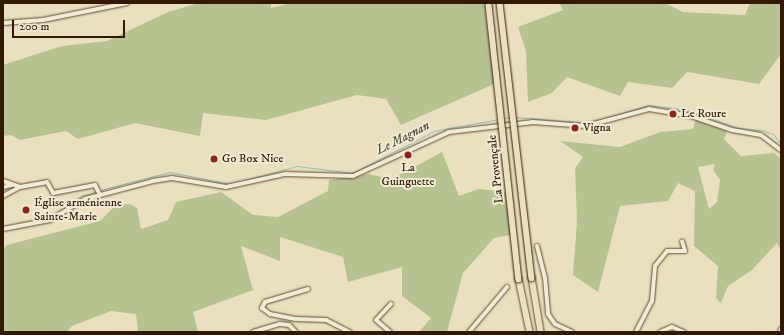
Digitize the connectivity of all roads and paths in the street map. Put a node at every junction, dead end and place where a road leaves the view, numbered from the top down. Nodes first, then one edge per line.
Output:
1 (127, 3) edge
2 (500, 3) edge
3 (489, 4) edge
4 (3, 24) edge
5 (781, 150) edge
6 (3, 181) edge
7 (14, 185) junction
8 (3, 187) edge
9 (20, 187) junction
10 (99, 191) junction
11 (3, 196) edge
12 (3, 229) edge
13 (682, 241) dead end
14 (537, 246) dead end
15 (507, 287) dead end
16 (308, 289) dead end
17 (391, 304) dead end
18 (254, 332) edge
19 (296, 332) edge
20 (350, 332) edge
21 (390, 332) edge
22 (469, 332) edge
23 (530, 332) edge
24 (541, 332) edge
25 (572, 332) edge
26 (636, 332) edge
27 (660, 332) edge
28 (684, 332) edge

1 - 4 street
2 - 24 highway, La Provençale, bridge
3 - 23 highway, La Provençale, bridge
5 - 10 street
6 - 7 street
7 - 8 street
7 - 9 street
9 - 10 street
9 - 11 street
10 - 12 street
13 - 26 street
14 - 25 street
15 - 22 street
16 - 20 street
17 - 21 street
18 - 19 street
27 - 28 street

